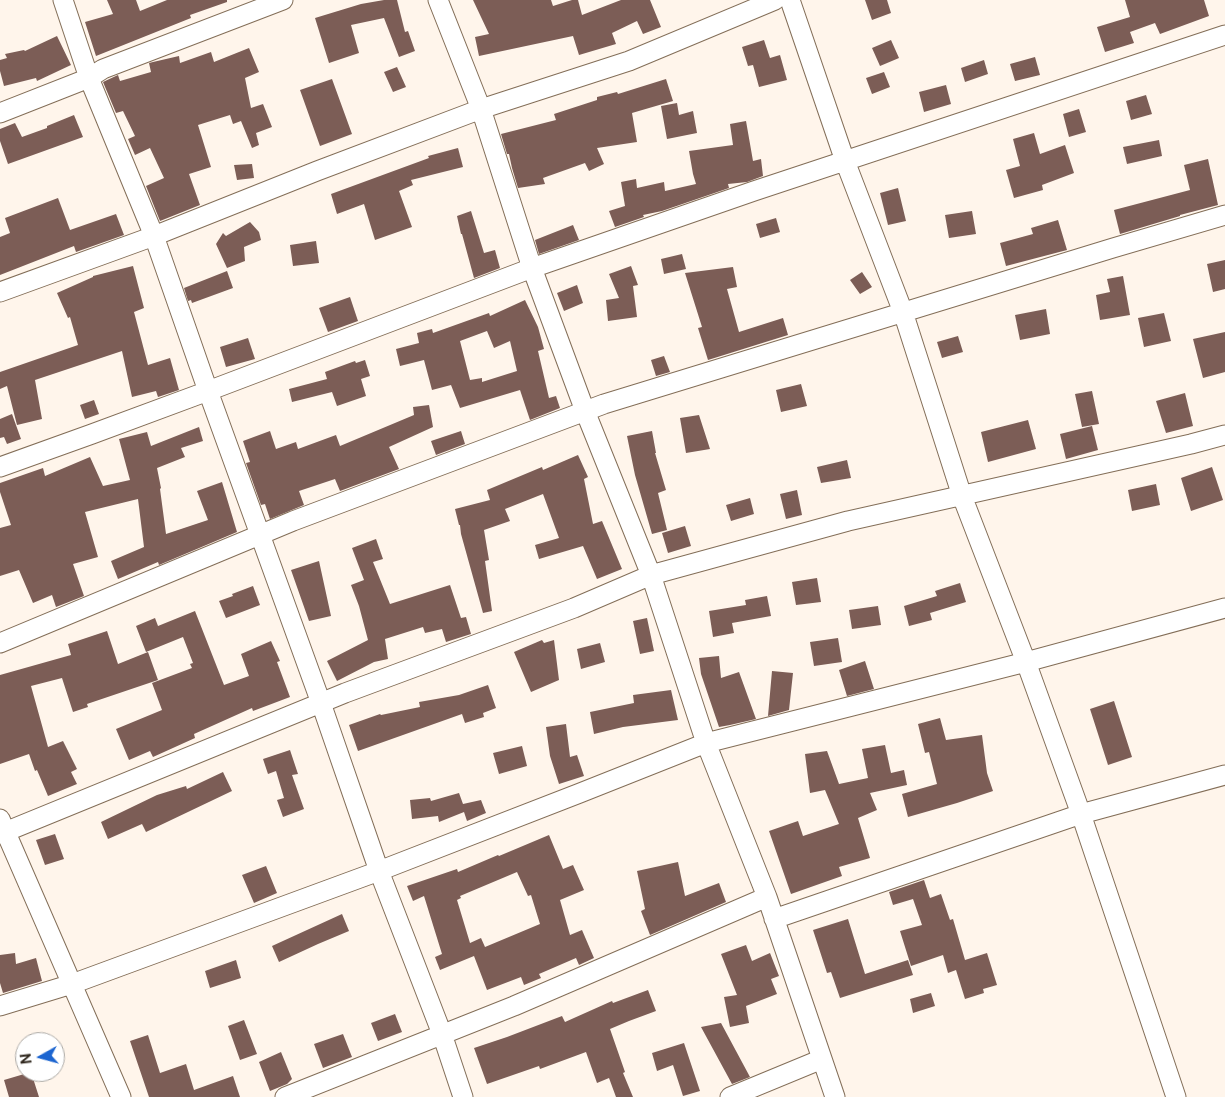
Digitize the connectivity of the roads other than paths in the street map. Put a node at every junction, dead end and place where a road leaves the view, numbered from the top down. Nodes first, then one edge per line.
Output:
1 (63, 0) edge
2 (283, 0) edge
3 (438, 0) edge
4 (776, 0) edge
5 (790, 0) edge
6 (1225, 35) edge
7 (89, 78) junction
8 (480, 110) junction
9 (0, 112) edge
10 (844, 161) junction
11 (1225, 215) edge
12 (154, 236) junction
13 (532, 268) junction
14 (0, 292) edge
15 (903, 312) junction
16 (208, 391) junction
17 (585, 411) junction
18 (1225, 435) edge
19 (0, 467) edge
20 (962, 496) junction
21 (261, 535) junction
22 (651, 575) junction
23 (1225, 608) edge
24 (0, 643) edge
25 (1026, 662) junction
26 (321, 703) junction
27 (706, 743) junction
28 (1225, 775) edge
29 (1081, 814) junction
30 (2, 828) edge
31 (379, 871) junction
32 (767, 898) junction
33 (774, 919) junction
34 (72, 984) junction
35 (0, 1006) edge
36 (442, 1034) junction
37 (822, 1059) junction
38 (121, 1097) edge
39 (285, 1097) edge
40 (463, 1097) edge
41 (730, 1097) edge
42 (835, 1097) edge
43 (1176, 1097) edge

1 - 7 street
2 - 7 street
3 - 8 street
4 - 8 street
5 - 10 street
6 - 10 street
7 - 9 street
7 - 12 street
8 - 12 street
8 - 13 street
10 - 13 street
10 - 15 street
11 - 15 street
12 - 14 street
12 - 16 street
13 - 16 street
13 - 17 street
15 - 17 street
15 - 20 street
16 - 19 street
16 - 21 street
17 - 21 street
17 - 22 street
18 - 20 street
20 - 22 street
20 - 25 street
21 - 24 street
21 - 26 street
22 - 26 street
22 - 27 street
23 - 25 street
25 - 27 street
25 - 29 street
26 - 30 street
26 - 31 street
27 - 31 street
27 - 32 street
28 - 29 street
29 - 33 street
29 - 43 street
30 - 34 street
31 - 34 street
31 - 36 street
32 - 33 street
32 - 36 street
33 - 37 street
34 - 35 street
34 - 38 street
36 - 39 street
36 - 40 street
37 - 41 street
37 - 42 street

